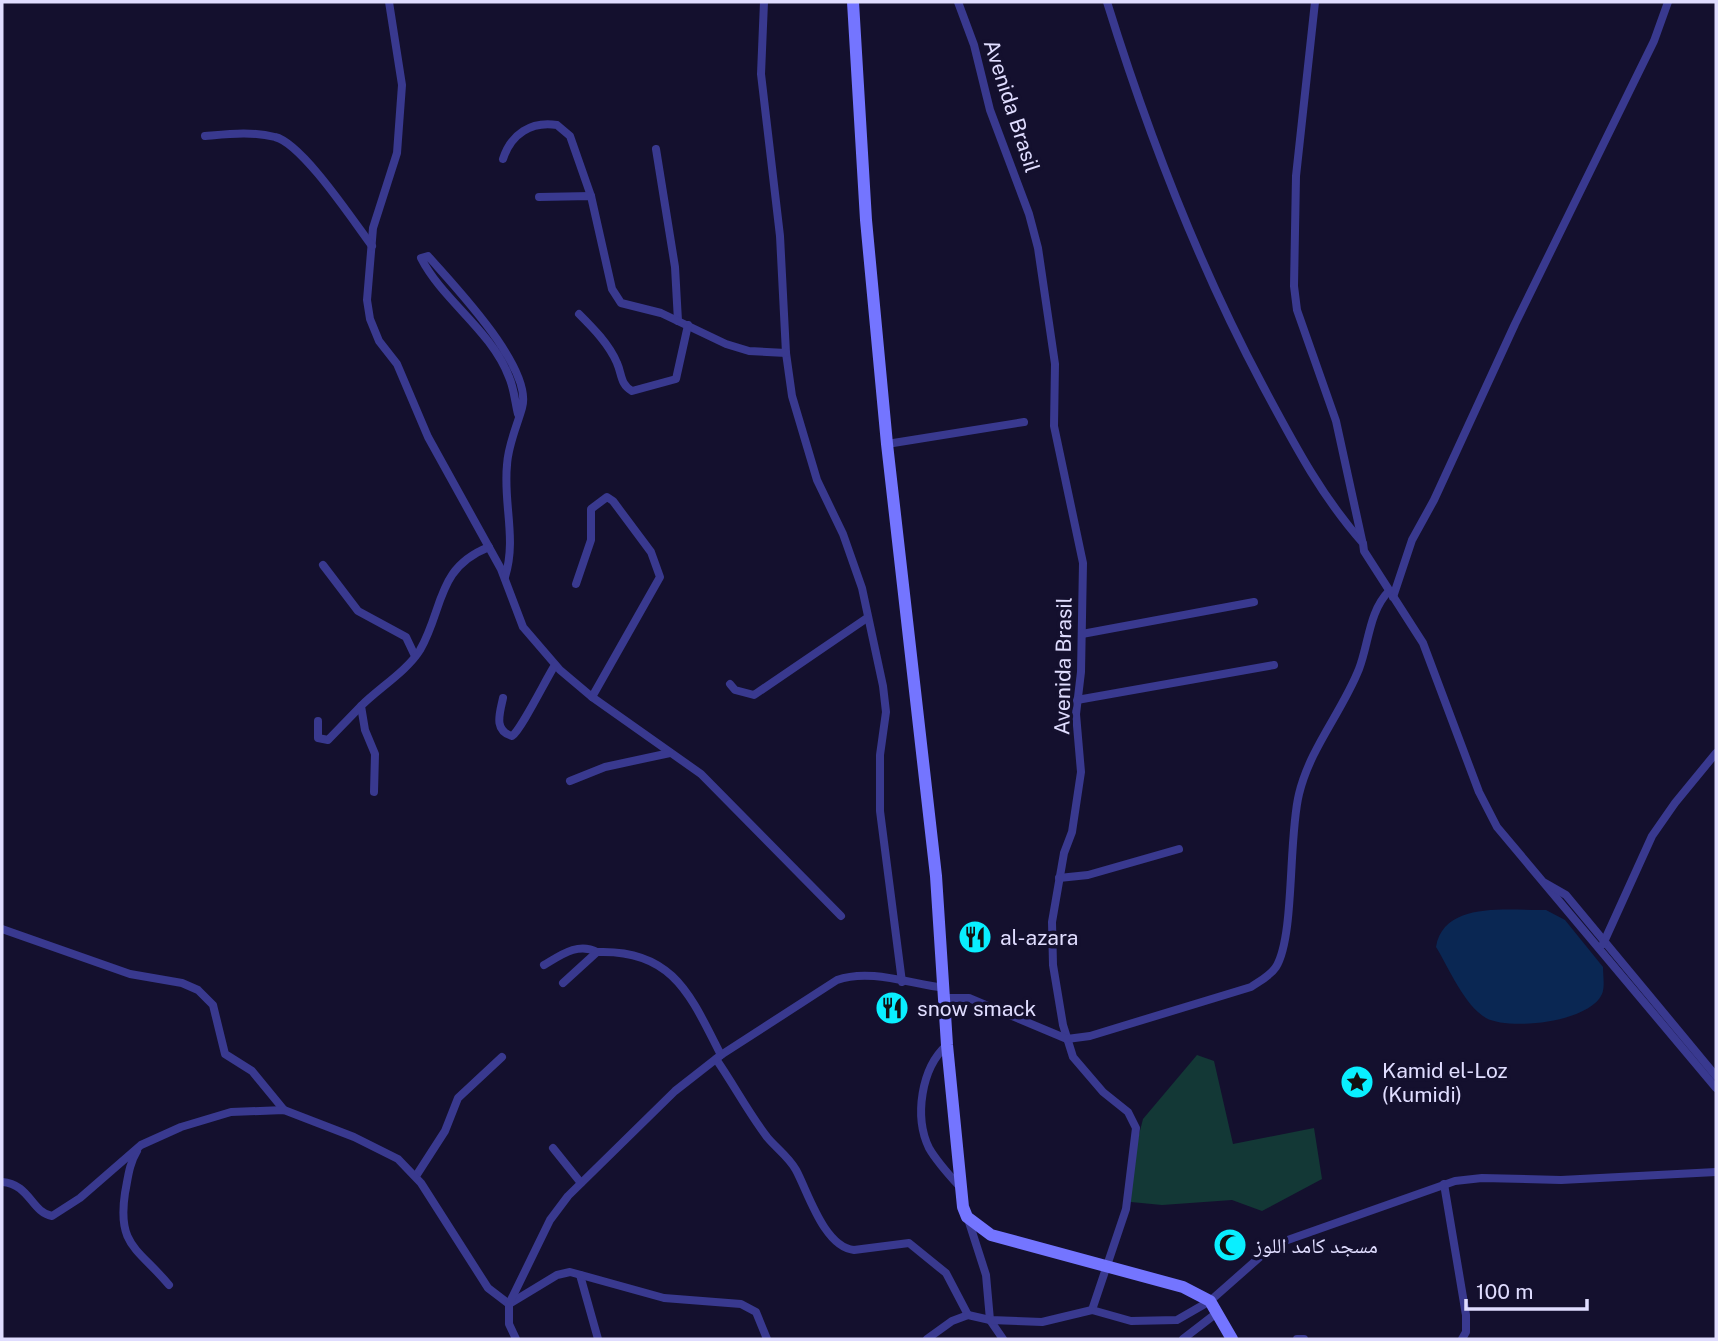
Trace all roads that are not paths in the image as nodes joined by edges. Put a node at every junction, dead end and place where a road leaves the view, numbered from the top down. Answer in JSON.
{"nodes":[{"id":1,"x":389,"y":2,"type":"edge"},
{"id":2,"x":764,"y":2,"type":"edge"},
{"id":3,"x":853,"y":2,"type":"edge"},
{"id":4,"x":958,"y":2,"type":"edge"},
{"id":5,"x":1107,"y":2,"type":"edge"},
{"id":6,"x":1315,"y":2,"type":"edge"},
{"id":7,"x":1668,"y":2,"type":"edge"},
{"id":8,"x":205,"y":136,"type":"dead end"},
{"id":9,"x":656,"y":149,"type":"dead end"},
{"id":10,"x":503,"y":159,"type":"dead end"},
{"id":11,"x":591,"y":196,"type":"junction"},
{"id":12,"x":539,"y":197,"type":"dead end"},
{"id":13,"x":372,"y":246,"type":"junction"},
{"id":14,"x":579,"y":314,"type":"dead end"},
{"id":15,"x":678,"y":321,"type":"junction"},
{"id":16,"x":688,"y":326,"type":"junction"},
{"id":17,"x":786,"y":353,"type":"junction"},
{"id":18,"x":518,"y":414,"type":"junction"},
{"id":19,"x":1024,"y":422,"type":"dead end"},
{"id":20,"x":887,"y":444,"type":"junction"},
{"id":21,"x":1363,"y":543,"type":"junction"},
{"id":22,"x":489,"y":547,"type":"junction"},
{"id":23,"x":323,"y":565,"type":"dead end"},
{"id":24,"x":505,"y":577,"type":"junction"},
{"id":25,"x":576,"y":584,"type":"dead end"},
{"id":26,"x":1391,"y":594,"type":"junction"},
{"id":27,"x":1254,"y":603,"type":"dead end"},
{"id":28,"x":867,"y":618,"type":"junction"},
{"id":29,"x":1082,"y":634,"type":"junction"},
{"id":30,"x":415,"y":656,"type":"junction"},
{"id":31,"x":555,"y":665,"type":"junction"},
{"id":32,"x":1274,"y":665,"type":"dead end"},
{"id":33,"x":730,"y":684,"type":"dead end"},
{"id":34,"x":592,"y":697,"type":"junction"},
{"id":35,"x":503,"y":698,"type":"dead end"},
{"id":36,"x":1077,"y":700,"type":"junction"},
{"id":37,"x":362,"y":706,"type":"junction"},
{"id":38,"x":318,"y":721,"type":"dead end"},
{"id":39,"x":670,"y":753,"type":"junction"},
{"id":40,"x":1716,"y":753,"type":"edge"},
{"id":41,"x":570,"y":781,"type":"dead end"},
{"id":42,"x":374,"y":792,"type":"dead end"},
{"id":43,"x":1179,"y":849,"type":"dead end"},
{"id":44,"x":1059,"y":878,"type":"junction"},
{"id":45,"x":841,"y":916,"type":"dead end"},
{"id":46,"x":2,"y":929,"type":"edge"},
{"id":47,"x":1602,"y":944,"type":"junction"},
{"id":48,"x":597,"y":952,"type":"junction"},
{"id":49,"x":544,"y":965,"type":"dead end"},
{"id":50,"x":902,"y":982,"type":"junction"},
{"id":51,"x":563,"y":983,"type":"dead end"},
{"id":52,"x":945,"y":993,"type":"junction"},
{"id":53,"x":1651,"y":1006,"type":"junction"},
{"id":54,"x":1067,"y":1038,"type":"junction"},
{"id":55,"x":947,"y":1045,"type":"junction"},
{"id":56,"x":502,"y":1057,"type":"dead end"},
{"id":57,"x":718,"y":1057,"type":"junction"},
{"id":58,"x":1703,"y":1060,"type":"junction"},
{"id":59,"x":1716,"y":1064,"type":"edge"},
{"id":60,"x":1716,"y":1076,"type":"edge"},
{"id":61,"x":1716,"y":1088,"type":"edge"},
{"id":62,"x":284,"y":1110,"type":"junction"},
{"id":63,"x":141,"y":1145,"type":"junction"},
{"id":64,"x":553,"y":1148,"type":"dead end"},
{"id":65,"x":1716,"y":1172,"type":"edge"},
{"id":66,"x":416,"y":1176,"type":"junction"},
{"id":67,"x":2,"y":1182,"type":"edge"},
{"id":68,"x":581,"y":1183,"type":"junction"},
{"id":69,"x":1444,"y":1185,"type":"junction"},
{"id":70,"x":960,"y":1187,"type":"junction"},
{"id":71,"x":967,"y":1217,"type":"junction"},
{"id":72,"x":1107,"y":1267,"type":"junction"},
{"id":73,"x":580,"y":1275,"type":"junction"},
{"id":74,"x":169,"y":1285,"type":"dead end"},
{"id":75,"x":509,"y":1304,"type":"junction"},
{"id":76,"x":1214,"y":1306,"type":"junction"},
{"id":77,"x":1092,"y":1310,"type":"junction"},
{"id":78,"x":968,"y":1315,"type":"junction"},
{"id":79,"x":990,"y":1320,"type":"junction"},
{"id":80,"x":511,"y":1331,"type":"junction"},
{"id":81,"x":1187,"y":1338,"type":"edge"},
{"id":82,"x":504,"y":1339,"type":"edge"},
{"id":83,"x":516,"y":1339,"type":"edge"},
{"id":84,"x":598,"y":1339,"type":"edge"},
{"id":85,"x":767,"y":1339,"type":"edge"},
{"id":86,"x":927,"y":1339,"type":"edge"},
{"id":87,"x":1003,"y":1339,"type":"edge"},
{"id":88,"x":1232,"y":1339,"type":"edge"},
{"id":89,"x":1297,"y":1339,"type":"edge"},
{"id":90,"x":1304,"y":1339,"type":"edge"},
{"id":91,"x":1462,"y":1339,"type":"edge"}],
"edges":[{"from":1,"to":13,"type":"street"},
{"from":2,"to":17,"type":"street"},
{"from":3,"to":20,"type":"main road"},
{"from":4,"to":29,"type":"street","name":"Avenida Brasil"},
{"from":5,"to":21,"type":"street"},
{"from":6,"to":21,"type":"street"},
{"from":7,"to":26,"type":"street"},
{"from":8,"to":13,"type":"street"},
{"from":9,"to":15,"type":"street"},
{"from":10,"to":11,"type":"street"},
{"from":11,"to":12,"type":"street"},
{"from":11,"to":15,"type":"street"},
{"from":13,"to":22,"type":"street"},
{"from":14,"to":16,"type":"street"},
{"from":15,"to":16,"type":"street"},
{"from":16,"to":17,"type":"street"},
{"from":17,"to":28,"type":"street"},
{"from":18,"to":18,"type":"street"},
{"from":18,"to":24,"type":"street"},
{"from":19,"to":20,"type":"street"},
{"from":20,"to":52,"type":"main road"},
{"from":21,"to":26,"type":"street"},
{"from":22,"to":24,"type":"street"},
{"from":22,"to":30,"type":"street"},
{"from":23,"to":30,"type":"street"},
{"from":24,"to":31,"type":"street"},
{"from":25,"to":34,"type":"street"},
{"from":26,"to":47,"type":"street"},
{"from":26,"to":54,"type":"street"},
{"from":27,"to":29,"type":"street"},
{"from":28,"to":33,"type":"street"},
{"from":28,"to":50,"type":"street"},
{"from":29,"to":36,"type":"street","name":"Avenida Brasil"},
{"from":30,"to":37,"type":"street"},
{"from":31,"to":34,"type":"street"},
{"from":31,"to":35,"type":"street"},
{"from":32,"to":36,"type":"street"},
{"from":34,"to":39,"type":"street"},
{"from":36,"to":44,"type":"street","name":"Avenida Brasil"},
{"from":37,"to":38,"type":"street"},
{"from":37,"to":42,"type":"street"},
{"from":39,"to":41,"type":"street"},
{"from":39,"to":45,"type":"street"},
{"from":40,"to":47,"type":"street"},
{"from":43,"to":44,"type":"street"},
{"from":44,"to":54,"type":"street","name":"Avenida Brasil"},
{"from":46,"to":62,"type":"street"},
{"from":47,"to":53,"type":"street"},
{"from":48,"to":49,"type":"street"},
{"from":48,"to":51,"type":"street"},
{"from":48,"to":57,"type":"street"},
{"from":50,"to":52,"type":"street"},
{"from":50,"to":57,"type":"street"},
{"from":52,"to":54,"type":"street"},
{"from":52,"to":55,"type":"main road"},
{"from":53,"to":58,"type":"street"},
{"from":53,"to":61,"type":"street"},
{"from":54,"to":72,"type":"street","name":"Avenida Brasil"},
{"from":55,"to":70,"type":"main road"},
{"from":55,"to":70,"type":"street"},
{"from":56,"to":66,"type":"street"},
{"from":57,"to":68,"type":"street"},
{"from":57,"to":78,"type":"street"},
{"from":58,"to":59,"type":"street"},
{"from":58,"to":60,"type":"street"},
{"from":62,"to":63,"type":"street"},
{"from":62,"to":66,"type":"street"},
{"from":63,"to":67,"type":"street"},
{"from":63,"to":74,"type":"street"},
{"from":64,"to":68,"type":"street"},
{"from":65,"to":69,"type":"street"},
{"from":66,"to":75,"type":"street"},
{"from":68,"to":75,"type":"street"},
{"from":69,"to":76,"type":"street"},
{"from":69,"to":91,"type":"street"},
{"from":70,"to":71,"type":"main road"},
{"from":71,"to":72,"type":"main road"},
{"from":71,"to":79,"type":"street"},
{"from":72,"to":76,"type":"main road"},
{"from":72,"to":77,"type":"street","name":"Avenida Brasil"},
{"from":73,"to":75,"type":"street"},
{"from":73,"to":84,"type":"street"},
{"from":73,"to":85,"type":"street"},
{"from":75,"to":80,"type":"street"},
{"from":76,"to":77,"type":"street"},
{"from":76,"to":81,"type":"street"},
{"from":76,"to":88,"type":"main road"},
{"from":77,"to":79,"type":"street"},
{"from":78,"to":79,"type":"street"},
{"from":78,"to":86,"type":"street"},
{"from":79,"to":87,"type":"street"},
{"from":80,"to":82,"type":"street"},
{"from":80,"to":83,"type":"street"},
{"from":89,"to":90,"type":"street"}]}
